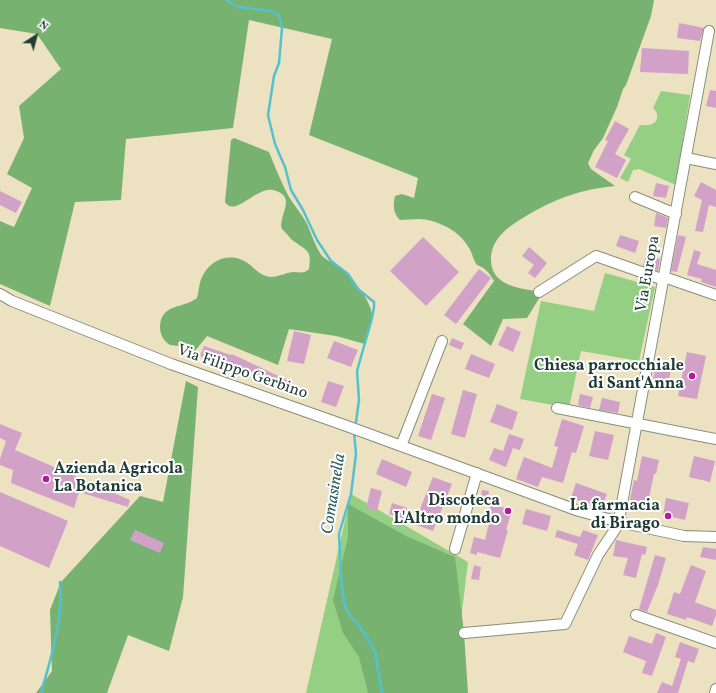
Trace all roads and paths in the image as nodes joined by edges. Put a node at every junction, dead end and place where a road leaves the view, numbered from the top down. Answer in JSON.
{"nodes":[{"id":1,"x":709,"y":31,"type":"dead end"},
{"id":2,"x":686,"y":158,"type":"junction"},
{"id":3,"x":716,"y":164,"type":"edge"},
{"id":4,"x":635,"y":197,"type":"dead end"},
{"id":5,"x":676,"y":214,"type":"junction"},
{"id":6,"x":664,"y":278,"type":"junction"},
{"id":7,"x":539,"y":292,"type":"dead end"},
{"id":8,"x":0,"y":294,"type":"edge"},
{"id":9,"x":716,"y":295,"type":"edge"},
{"id":10,"x":442,"y":341,"type":"dead end"},
{"id":11,"x":556,"y":408,"type":"dead end"},
{"id":12,"x":637,"y":422,"type":"junction"},
{"id":13,"x":716,"y":438,"type":"edge"},
{"id":14,"x":401,"y":446,"type":"junction"},
{"id":15,"x":477,"y":473,"type":"junction"},
{"id":16,"x":619,"y":522,"type":"junction"},
{"id":17,"x":716,"y":537,"type":"edge"},
{"id":18,"x":455,"y":550,"type":"dead end"},
{"id":19,"x":636,"y":615,"type":"dead end"},
{"id":20,"x":464,"y":633,"type":"dead end"},
{"id":21,"x":716,"y":643,"type":"edge"},
{"id":22,"x":716,"y":689,"type":"edge"},
{"id":23,"x":715,"y":693,"type":"edge"}],
"edges":[{"from":1,"to":2,"type":"street","name":"Via Europa"},
{"from":2,"to":3,"type":"street"},
{"from":2,"to":5,"type":"street","name":"Via Europa"},
{"from":4,"to":5,"type":"street"},
{"from":5,"to":6,"type":"street","name":"Via Europa"},
{"from":6,"to":7,"type":"street"},
{"from":6,"to":9,"type":"street"},
{"from":6,"to":12,"type":"street","name":"Via Europa"},
{"from":8,"to":14,"type":"street","name":"Via Filippo Gerbino"},
{"from":10,"to":14,"type":"street"},
{"from":11,"to":12,"type":"street"},
{"from":12,"to":13,"type":"street"},
{"from":12,"to":16,"type":"street","name":"Via Europa"},
{"from":14,"to":15,"type":"street","name":"Via Filippo Gerbino"},
{"from":15,"to":16,"type":"street","name":"Via Filippo Gerbino"},
{"from":15,"to":18,"type":"street"},
{"from":16,"to":17,"type":"street","name":"Via Filippo Gerbino"},
{"from":16,"to":20,"type":"street"},
{"from":19,"to":21,"type":"street"},
{"from":22,"to":23,"type":"street"}]}
